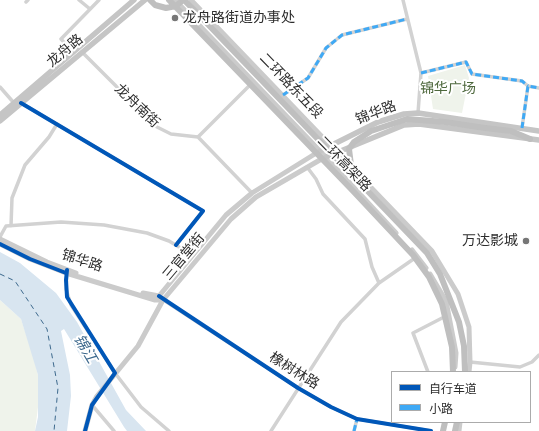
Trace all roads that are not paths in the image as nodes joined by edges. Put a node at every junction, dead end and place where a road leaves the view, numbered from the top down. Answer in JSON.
{"nodes":[{"id":1,"x":79,"y":0,"type":"edge"},
{"id":2,"x":99,"y":0,"type":"edge"},
{"id":3,"x":134,"y":0,"type":"edge"},
{"id":4,"x":145,"y":0,"type":"edge"},
{"id":5,"x":150,"y":0,"type":"edge"},
{"id":6,"x":169,"y":0,"type":"edge"},
{"id":7,"x":175,"y":0,"type":"edge"},
{"id":8,"x":183,"y":0,"type":"edge"},
{"id":9,"x":191,"y":0,"type":"edge"},
{"id":10,"x":403,"y":0,"type":"edge"},
{"id":11,"x":90,"y":9,"type":"junction"},
{"id":12,"x":408,"y":19,"type":"junction"},
{"id":13,"x":72,"y":51,"type":"junction"},
{"id":14,"x":82,"y":52,"type":"junction"},
{"id":15,"x":421,"y":73,"type":"junction"},
{"id":16,"x":253,"y":82,"type":"junction"},
{"id":17,"x":528,"y":86,"type":"junction"},
{"id":18,"x":0,"y":87,"type":"edge"},
{"id":19,"x":539,"y":88,"type":"edge"},
{"id":20,"x":283,"y":95,"type":"junction"},
{"id":21,"x":14,"y":103,"type":"junction"},
{"id":22,"x":21,"y":103,"type":"junction"},
{"id":23,"x":418,"y":113,"type":"junction"},
{"id":24,"x":0,"y":114,"type":"edge"},
{"id":25,"x":0,"y":121,"type":"edge"},
{"id":26,"x":57,"y":124,"type":"junction"},
{"id":27,"x":522,"y":128,"type":"junction"},
{"id":28,"x":539,"y":131,"type":"edge"},
{"id":29,"x":198,"y":137,"type":"junction"},
{"id":30,"x":530,"y":139,"type":"junction"},
{"id":31,"x":539,"y":140,"type":"edge"},
{"id":32,"x":331,"y":146,"type":"junction"},
{"id":33,"x":320,"y":151,"type":"junction"},
{"id":34,"x":337,"y":152,"type":"junction"},
{"id":35,"x":326,"y":157,"type":"junction"},
{"id":36,"x":307,"y":168,"type":"junction"},
{"id":37,"x":252,"y":193,"type":"junction"},
{"id":38,"x":11,"y":226,"type":"junction"},
{"id":39,"x":403,"y":227,"type":"junction"},
{"id":40,"x":0,"y":238,"type":"edge"},
{"id":41,"x":0,"y":244,"type":"edge"},
{"id":42,"x":176,"y":245,"type":"junction"},
{"id":43,"x":192,"y":255,"type":"junction"},
{"id":44,"x":418,"y":256,"type":"junction"},
{"id":45,"x":67,"y":272,"type":"junction"},
{"id":46,"x":379,"y":283,"type":"junction"},
{"id":47,"x":161,"y":298,"type":"junction"},
{"id":48,"x":449,"y":315,"type":"junction"},
{"id":49,"x":539,"y":355,"type":"edge"},
{"id":50,"x":470,"y":362,"type":"junction"},
{"id":51,"x":428,"y":371,"type":"edge"},
{"id":52,"x":454,"y":371,"type":"edge"},
{"id":53,"x":454,"y":371,"type":"edge"},
{"id":54,"x":465,"y":371,"type":"edge"},
{"id":55,"x":468,"y":371,"type":"edge"},
{"id":56,"x":115,"y":373,"type":"junction"},
{"id":57,"x":298,"y":388,"type":"junction"},
{"id":58,"x":92,"y":405,"type":"junction"},
{"id":59,"x":357,"y":419,"type":"junction"},
{"id":60,"x":405,"y":426,"type":"junction"},
{"id":61,"x":85,"y":431,"type":"edge"},
{"id":62,"x":114,"y":431,"type":"edge"},
{"id":63,"x":169,"y":431,"type":"edge"},
{"id":64,"x":271,"y":431,"type":"edge"},
{"id":65,"x":354,"y":431,"type":"edge"},
{"id":66,"x":403,"y":431,"type":"edge"},
{"id":67,"x":431,"y":431,"type":"edge"}],
"edges":[{"from":1,"to":11,"type":"street"},
{"from":2,"to":11,"type":"street"},
{"from":3,"to":13,"type":"main road"},
{"from":4,"to":14,"type":"main road","name":"龙舟路"},
{"from":5,"to":8,"type":"highway","bridge":true},
{"from":6,"to":52,"type":"highway","name":"二环高架路","bridge":true},
{"from":7,"to":16,"type":"main road","name":"二环路东五段"},
{"from":8,"to":39,"type":"highway","name":"二环高架路","bridge":true},
{"from":9,"to":20,"type":"main road","name":"二环路东五段"},
{"from":10,"to":12,"type":"street"},
{"from":11,"to":13,"type":"street"},
{"from":12,"to":15,"type":"street"},
{"from":12,"to":20,"type":"street"},
{"from":13,"to":21,"type":"main road"},
{"from":14,"to":22,"type":"main road","name":"龙舟路"},
{"from":14,"to":29,"type":"street","name":"龙舟南街"},
{"from":15,"to":17,"type":"street"},
{"from":15,"to":23,"type":"street"},
{"from":16,"to":29,"type":"street"},
{"from":16,"to":33,"type":"main road","name":"二环路东五段"},
{"from":17,"to":19,"type":"street"},
{"from":17,"to":27,"type":"street"},
{"from":18,"to":21,"type":"street"},
{"from":20,"to":32,"type":"main road","name":"二环路东五段"},
{"from":21,"to":24,"type":"main road"},
{"from":22,"to":25,"type":"main road","name":"龙舟路"},
{"from":22,"to":26,"type":"street"},
{"from":23,"to":27,"type":"main road","name":"锦华路"},
{"from":23,"to":32,"type":"main road","name":"锦华路"},
{"from":26,"to":38,"type":"street"},
{"from":26,"to":42,"type":"street"},
{"from":27,"to":28,"type":"main road","name":"锦华路"},
{"from":29,"to":37,"type":"street"},
{"from":30,"to":31,"type":"main road","name":"锦华路"},
{"from":30,"to":34,"type":"main road","name":"锦华路"},
{"from":30,"to":39,"type":"highway","bridge":true},
{"from":32,"to":33,"type":"main road","name":"锦华路"},
{"from":32,"to":34,"type":"main road","name":"二环路东五段"},
{"from":33,"to":35,"type":"main road","name":"二环路东五段"},
{"from":33,"to":37,"type":"main road","name":"三官堂街"},
{"from":34,"to":35,"type":"main road","name":"锦华路"},
{"from":34,"to":50,"type":"main road","name":"二环路东五段"},
{"from":35,"to":36,"type":"main road","name":"三官堂街"},
{"from":35,"to":44,"type":"main road","name":"二环路东五段"},
{"from":36,"to":46,"type":"street"},
{"from":36,"to":47,"type":"main road","name":"三官堂街"},
{"from":37,"to":43,"type":"main road","name":"三官堂街"},
{"from":38,"to":40,"type":"street"},
{"from":38,"to":42,"type":"street"},
{"from":39,"to":54,"type":"highway","name":"二环高架路","bridge":true},
{"from":40,"to":45,"type":"main road","name":"锦华路"},
{"from":41,"to":45,"type":"main road"},
{"from":42,"to":43,"type":"street"},
{"from":43,"to":47,"type":"main road","name":"三官堂街"},
{"from":44,"to":46,"type":"street"},
{"from":44,"to":48,"type":"main road","name":"二环路东五段"},
{"from":45,"to":47,"type":"main road","name":"锦华路"},
{"from":45,"to":56,"type":"street"},
{"from":46,"to":57,"type":"street"},
{"from":47,"to":56,"type":"main road"},
{"from":47,"to":57,"type":"street","name":"橡树林路"},
{"from":48,"to":51,"type":"street"},
{"from":48,"to":53,"type":"main road","name":"二环路东五段"},
{"from":49,"to":50,"type":"street"},
{"from":50,"to":55,"type":"main road","name":"二环路东五段"},
{"from":56,"to":58,"type":"main road"},
{"from":56,"to":63,"type":"street"},
{"from":57,"to":59,"type":"street","name":"橡树林路"},
{"from":57,"to":64,"type":"street"},
{"from":58,"to":61,"type":"main road"},
{"from":58,"to":62,"type":"street"},
{"from":59,"to":60,"type":"street","name":"橡树林路"},
{"from":59,"to":65,"type":"street"},
{"from":60,"to":66,"type":"street"},
{"from":60,"to":67,"type":"street","name":"橡树林路"}]}
